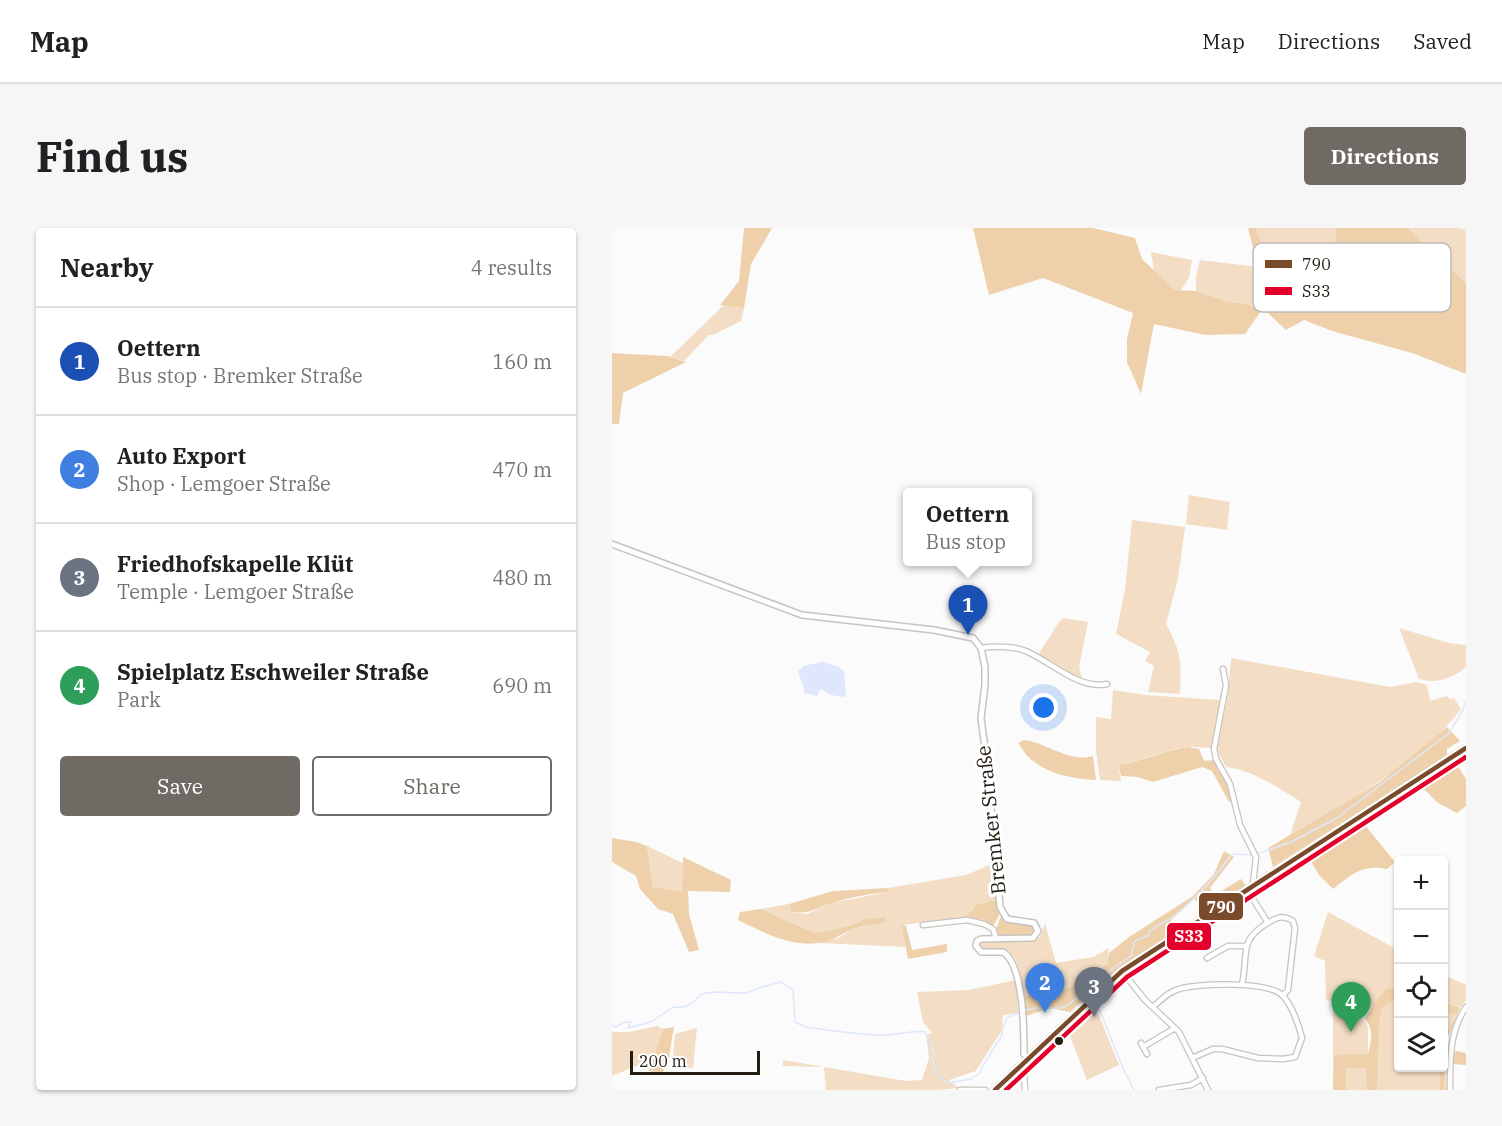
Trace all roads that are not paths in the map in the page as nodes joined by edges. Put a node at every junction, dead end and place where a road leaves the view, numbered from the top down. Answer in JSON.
{"nodes":[{"id":1,"x":612,"y":544,"type":"edge"},
{"id":2,"x":981,"y":648,"type":"junction"},
{"id":3,"x":1222,"y":669,"type":"dead end"},
{"id":4,"x":1107,"y":684,"type":"dead end"},
{"id":5,"x":1466,"y":748,"type":"edge"},
{"id":6,"x":1253,"y":885,"type":"junction"},
{"id":7,"x":1253,"y":899,"type":"dead end"},
{"id":8,"x":1268,"y":923,"type":"junction"},
{"id":9,"x":923,"y":925,"type":"dead end"},
{"id":10,"x":996,"y":938,"type":"junction"},
{"id":11,"x":1246,"y":946,"type":"junction"},
{"id":12,"x":1206,"y":948,"type":"dead end"},
{"id":13,"x":1122,"y":970,"type":"junction"},
{"id":14,"x":1242,"y":986,"type":"junction"},
{"id":15,"x":1282,"y":995,"type":"junction"},
{"id":16,"x":1153,"y":1007,"type":"junction"},
{"id":17,"x":1466,"y":1007,"type":"edge"},
{"id":18,"x":1175,"y":1028,"type":"junction"},
{"id":19,"x":1147,"y":1054,"type":"dead end"},
{"id":20,"x":1028,"y":1058,"type":"junction"},
{"id":21,"x":1192,"y":1058,"type":"junction"},
{"id":22,"x":1019,"y":1066,"type":"junction"},
{"id":23,"x":1203,"y":1078,"type":"junction"},
{"id":24,"x":960,"y":1090,"type":"edge"},
{"id":25,"x":985,"y":1090,"type":"edge"},
{"id":26,"x":995,"y":1090,"type":"edge"},
{"id":27,"x":1025,"y":1090,"type":"edge"},
{"id":28,"x":1159,"y":1090,"type":"edge"},
{"id":29,"x":1208,"y":1090,"type":"edge"},
{"id":30,"x":1450,"y":1090,"type":"edge"}],
"edges":[{"from":1,"to":2,"type":"street"},
{"from":2,"to":4,"type":"street"},
{"from":2,"to":10,"type":"street","name":"Bremker Straße"},
{"from":3,"to":6,"type":"street"},
{"from":5,"to":6,"type":"main road"},
{"from":6,"to":13,"type":"main road"},
{"from":7,"to":8,"type":"street"},
{"from":8,"to":11,"type":"street"},
{"from":8,"to":15,"type":"street"},
{"from":9,"to":10,"type":"street"},
{"from":10,"to":20,"type":"street"},
{"from":11,"to":12,"type":"street"},
{"from":11,"to":14,"type":"street"},
{"from":13,"to":16,"type":"street"},
{"from":13,"to":20,"type":"main road"},
{"from":14,"to":15,"type":"street"},
{"from":14,"to":16,"type":"street"},
{"from":15,"to":21,"type":"street"},
{"from":16,"to":18,"type":"street"},
{"from":17,"to":30,"type":"street"},
{"from":18,"to":19,"type":"street"},
{"from":18,"to":21,"type":"street"},
{"from":20,"to":22,"type":"main road"},
{"from":21,"to":23,"type":"street"},
{"from":22,"to":26,"type":"main road"},
{"from":22,"to":27,"type":"street"},
{"from":23,"to":28,"type":"street"},
{"from":23,"to":29,"type":"street"},
{"from":24,"to":25,"type":"street"}]}
